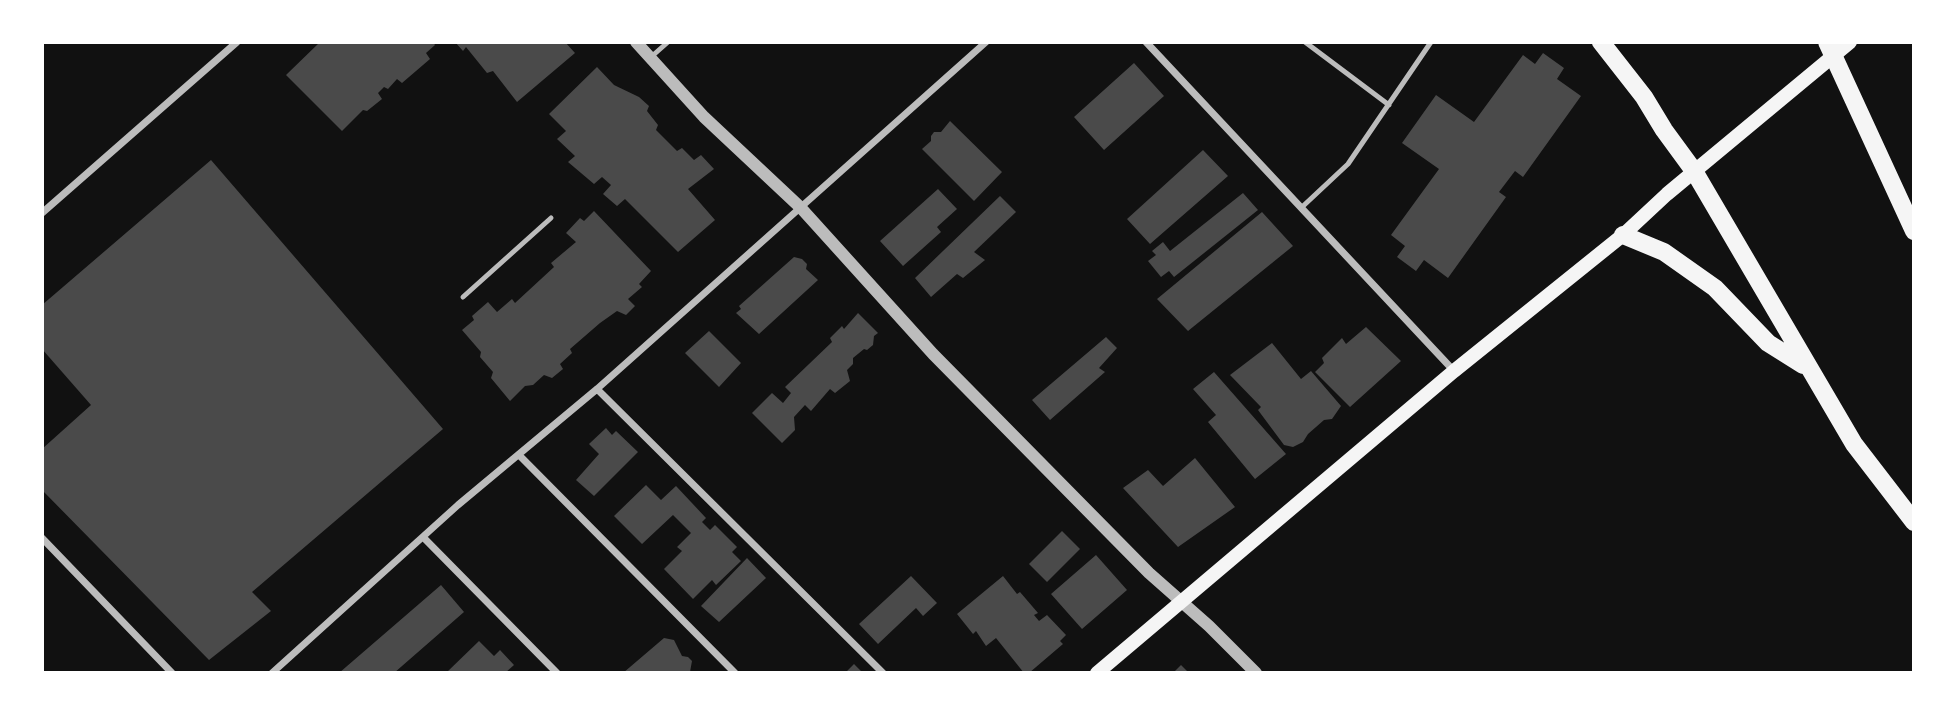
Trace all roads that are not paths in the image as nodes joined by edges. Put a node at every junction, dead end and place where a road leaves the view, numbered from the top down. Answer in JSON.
{"nodes":[{"id":1,"x":237,"y":42,"type":"edge"},
{"id":2,"x":636,"y":42,"type":"edge"},
{"id":3,"x":668,"y":42,"type":"edge"},
{"id":4,"x":986,"y":42,"type":"edge"},
{"id":5,"x":1146,"y":42,"type":"edge"},
{"id":6,"x":1305,"y":42,"type":"edge"},
{"id":7,"x":1431,"y":42,"type":"edge"},
{"id":8,"x":1601,"y":42,"type":"edge"},
{"id":9,"x":1850,"y":42,"type":"edge"},
{"id":10,"x":1830,"y":49,"type":"edge"},
{"id":11,"x":651,"y":57,"type":"junction"},
{"id":12,"x":1389,"y":105,"type":"junction"},
{"id":13,"x":1694,"y":171,"type":"junction"},
{"id":14,"x":801,"y":208,"type":"junction"},
{"id":15,"x":1301,"y":208,"type":"junction"},
{"id":16,"x":42,"y":213,"type":"edge"},
{"id":17,"x":551,"y":218,"type":"dead end"},
{"id":18,"x":1914,"y":231,"type":"edge"},
{"id":19,"x":1623,"y":235,"type":"junction"},
{"id":20,"x":463,"y":298,"type":"dead end"},
{"id":21,"x":1807,"y":367,"type":"junction"},
{"id":22,"x":1454,"y":371,"type":"junction"},
{"id":23,"x":597,"y":388,"type":"junction"},
{"id":24,"x":519,"y":455,"type":"junction"},
{"id":25,"x":1914,"y":522,"type":"edge"},
{"id":26,"x":424,"y":537,"type":"junction"},
{"id":27,"x":42,"y":538,"type":"edge"},
{"id":28,"x":1179,"y":602,"type":"junction"},
{"id":29,"x":172,"y":673,"type":"edge"},
{"id":30,"x":272,"y":673,"type":"edge"},
{"id":31,"x":557,"y":673,"type":"edge"},
{"id":32,"x":735,"y":673,"type":"edge"},
{"id":33,"x":883,"y":673,"type":"edge"},
{"id":34,"x":1097,"y":673,"type":"edge"},
{"id":35,"x":1256,"y":673,"type":"edge"}],
"edges":[{"from":1,"to":16,"type":"street"},
{"from":2,"to":11,"type":"street"},
{"from":3,"to":11,"type":"lane"},
{"from":4,"to":14,"type":"street"},
{"from":5,"to":15,"type":"street"},
{"from":6,"to":12,"type":"lane"},
{"from":7,"to":12,"type":"lane"},
{"from":8,"to":13,"type":"main road"},
{"from":9,"to":10,"type":"main road"},
{"from":10,"to":13,"type":"main road"},
{"from":10,"to":18,"type":"main road"},
{"from":11,"to":14,"type":"street"},
{"from":12,"to":15,"type":"lane"},
{"from":13,"to":19,"type":"main road"},
{"from":13,"to":21,"type":"main road"},
{"from":14,"to":23,"type":"street"},
{"from":14,"to":28,"type":"street"},
{"from":15,"to":22,"type":"street"},
{"from":17,"to":20,"type":"lane"},
{"from":19,"to":21,"type":"main road"},
{"from":19,"to":22,"type":"main road"},
{"from":21,"to":25,"type":"main road"},
{"from":22,"to":28,"type":"main road"},
{"from":23,"to":24,"type":"street"},
{"from":23,"to":33,"type":"street"},
{"from":24,"to":26,"type":"street"},
{"from":24,"to":32,"type":"street"},
{"from":26,"to":30,"type":"street"},
{"from":26,"to":31,"type":"street"},
{"from":27,"to":29,"type":"street"},
{"from":28,"to":34,"type":"main road"},
{"from":28,"to":35,"type":"street"}]}
